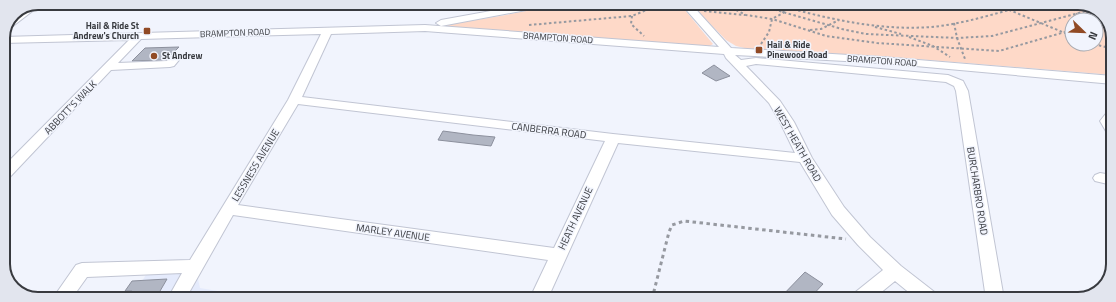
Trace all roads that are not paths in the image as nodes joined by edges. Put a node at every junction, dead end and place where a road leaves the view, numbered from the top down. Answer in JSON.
{"nodes":[{"id":1,"x":510,"y":10,"type":"edge"},
{"id":2,"x":692,"y":10,"type":"edge"},
{"id":3,"x":425,"y":28,"type":"junction"},
{"id":4,"x":328,"y":30,"type":"junction"},
{"id":5,"x":137,"y":37,"type":"junction"},
{"id":6,"x":10,"y":40,"type":"edge"},
{"id":7,"x":728,"y":51,"type":"junction"},
{"id":8,"x":122,"y":60,"type":"junction"},
{"id":9,"x":174,"y":60,"type":"dead end"},
{"id":10,"x":739,"y":64,"type":"junction"},
{"id":11,"x":1106,"y":79,"type":"edge"},
{"id":12,"x":294,"y":100,"type":"junction"},
{"id":13,"x":613,"y":138,"type":"junction"},
{"id":14,"x":804,"y":158,"type":"junction"},
{"id":15,"x":10,"y":169,"type":"edge"},
{"id":16,"x":228,"y":209,"type":"junction"},
{"id":17,"x":558,"y":254,"type":"junction"},
{"id":18,"x":195,"y":266,"type":"junction"},
{"id":19,"x":895,"y":271,"type":"junction"},
{"id":20,"x":66,"y":292,"type":"edge"},
{"id":21,"x":180,"y":292,"type":"edge"},
{"id":22,"x":542,"y":292,"type":"edge"},
{"id":23,"x":869,"y":292,"type":"edge"},
{"id":24,"x":921,"y":292,"type":"edge"},
{"id":25,"x":994,"y":292,"type":"edge"}],
"edges":[{"from":1,"to":3,"type":"street"},
{"from":2,"to":7,"type":"street","name":"WEST HEATH ROAD"},
{"from":3,"to":4,"type":"street","name":"BRAMPTON ROAD"},
{"from":3,"to":7,"type":"street","name":"BRAMPTON ROAD"},
{"from":4,"to":5,"type":"street","name":"BRAMPTON ROAD"},
{"from":4,"to":12,"type":"street","name":"LESSNESS AVENUE"},
{"from":5,"to":6,"type":"street","name":"BRAMPTON ROAD"},
{"from":5,"to":8,"type":"street","name":"ABBOTT'S WALK"},
{"from":7,"to":10,"type":"street","name":"WEST HEATH ROAD"},
{"from":7,"to":11,"type":"street","name":"BRAMPTON ROAD"},
{"from":8,"to":9,"type":"street"},
{"from":8,"to":15,"type":"street","name":"ABBOTT'S WALK"},
{"from":10,"to":14,"type":"street","name":"WEST HEATH ROAD"},
{"from":10,"to":25,"type":"street","name":"BURCHARBRO ROAD"},
{"from":12,"to":13,"type":"street","name":"CANBERRA ROAD"},
{"from":12,"to":16,"type":"street","name":"LESSNESS AVENUE"},
{"from":13,"to":14,"type":"street","name":"CANBERRA ROAD"},
{"from":13,"to":17,"type":"street","name":"HEATH AVENUE"},
{"from":14,"to":19,"type":"street","name":"WEST HEATH ROAD"},
{"from":16,"to":17,"type":"street","name":"MARLEY AVENUE"},
{"from":16,"to":18,"type":"street","name":"LESSNESS AVENUE"},
{"from":17,"to":22,"type":"street","name":"HEATH AVENUE"},
{"from":18,"to":20,"type":"street"},
{"from":18,"to":21,"type":"street","name":"LESSNESS AVENUE"},
{"from":19,"to":23,"type":"street"},
{"from":19,"to":24,"type":"street","name":"WEST HEATH ROAD"}]}
